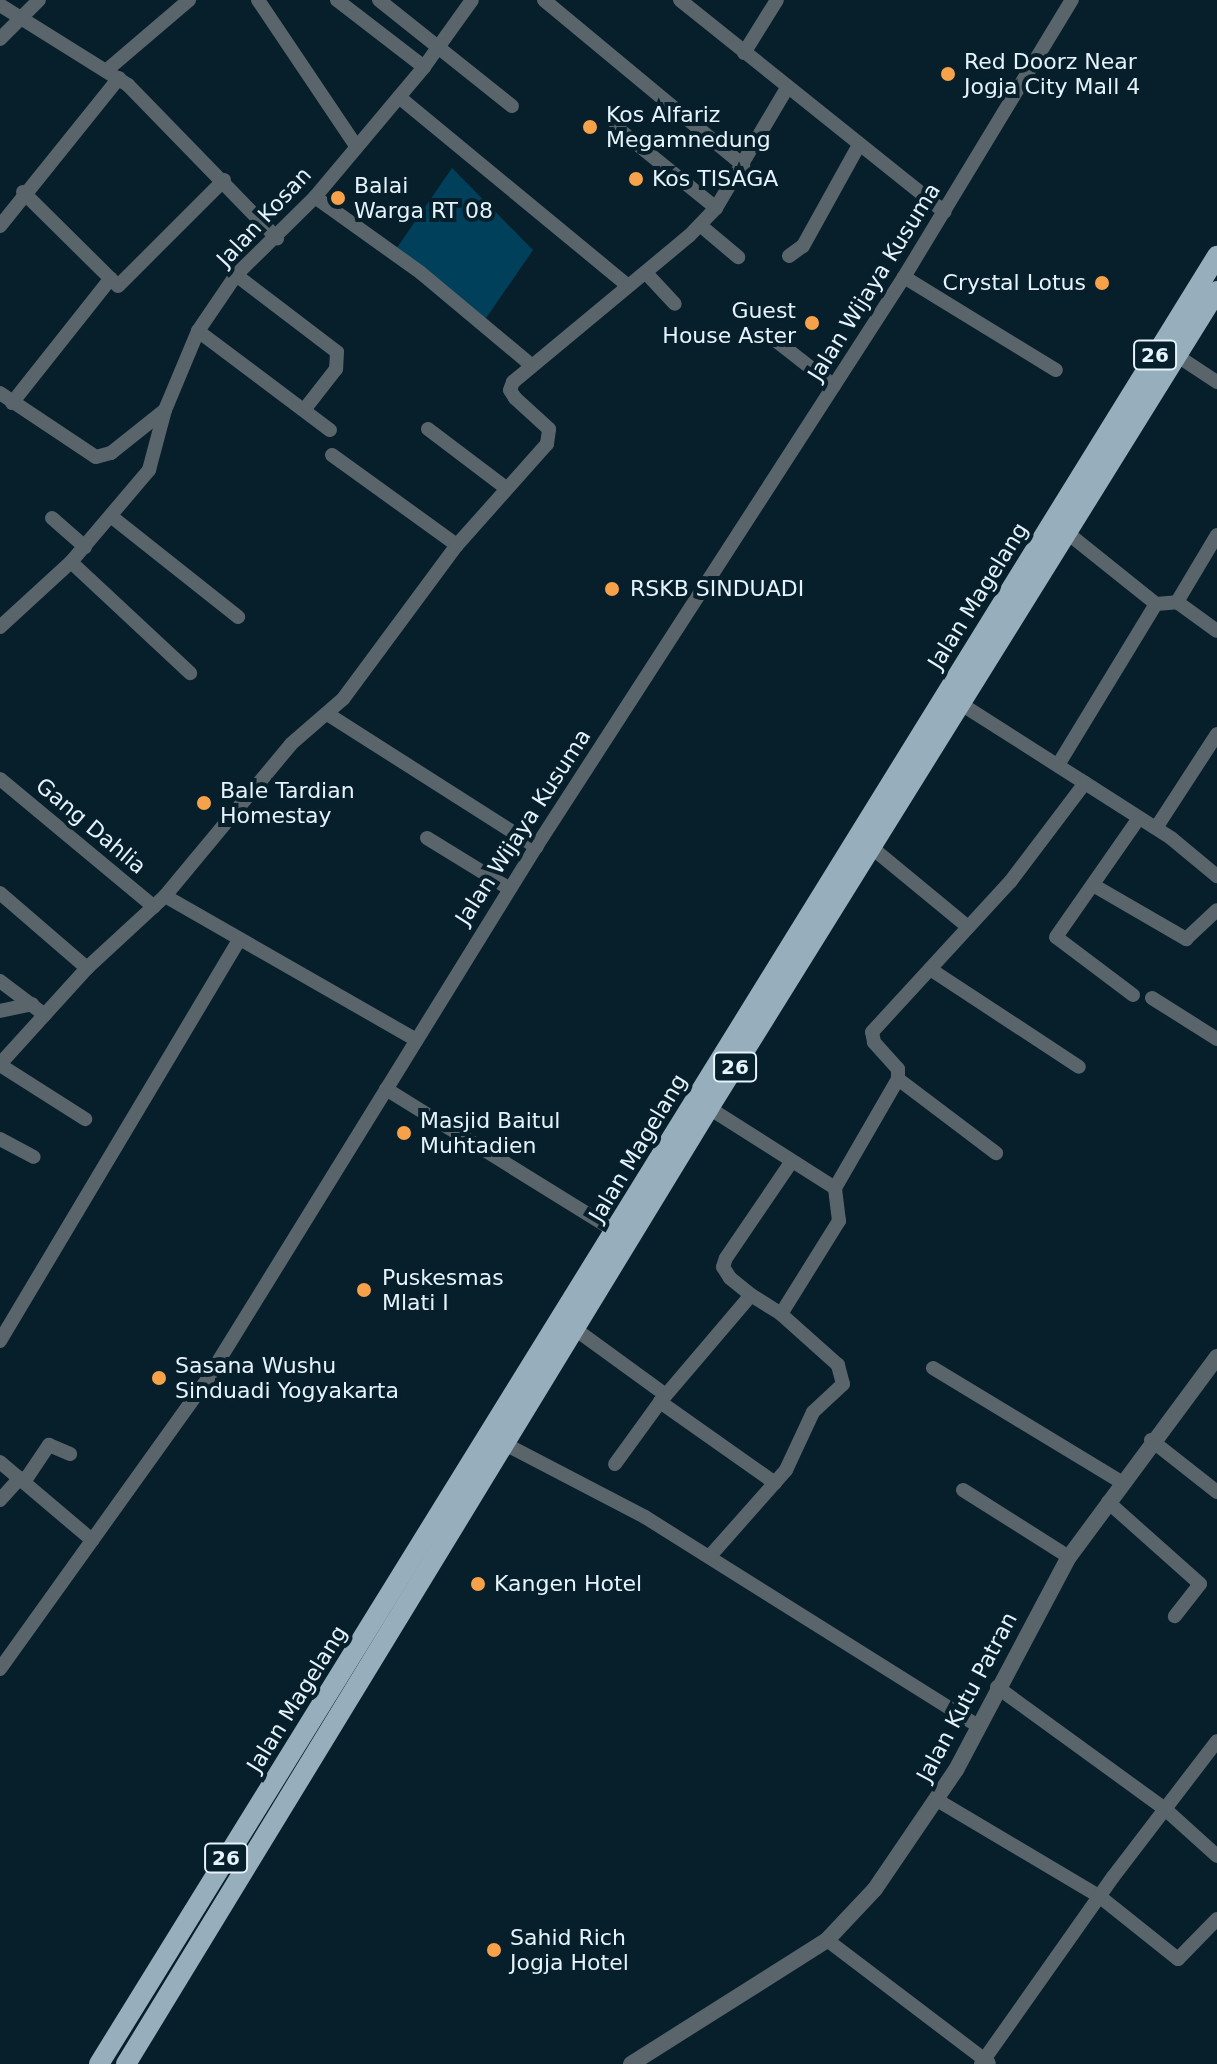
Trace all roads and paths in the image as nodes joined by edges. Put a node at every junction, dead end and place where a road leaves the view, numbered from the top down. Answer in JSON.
{"nodes":[{"id":1,"x":39,"y":0,"type":"edge"},
{"id":2,"x":189,"y":0,"type":"edge"},
{"id":3,"x":258,"y":0,"type":"edge"},
{"id":4,"x":337,"y":0,"type":"edge"},
{"id":5,"x":379,"y":0,"type":"edge"},
{"id":6,"x":544,"y":0,"type":"edge"},
{"id":7,"x":680,"y":0,"type":"edge"},
{"id":8,"x":777,"y":0,"type":"edge"},
{"id":9,"x":1072,"y":0,"type":"edge"},
{"id":10,"x":467,"y":2,"type":"edge"},
{"id":11,"x":0,"y":5,"type":"edge"},
{"id":12,"x":22,"y":15,"type":"junction"},
{"id":13,"x":0,"y":39,"type":"edge"},
{"id":14,"x":437,"y":48,"type":"junction"},
{"id":15,"x":744,"y":53,"type":"junction"},
{"id":16,"x":424,"y":67,"type":"junction"},
{"id":17,"x":113,"y":74,"type":"junction"},
{"id":18,"x":787,"y":88,"type":"junction"},
{"id":19,"x":399,"y":97,"type":"junction"},
{"id":20,"x":512,"y":106,"type":"dead end"},
{"id":21,"x":616,"y":127,"type":"dead end"},
{"id":22,"x":859,"y":145,"type":"junction"},
{"id":23,"x":356,"y":146,"type":"junction"},
{"id":24,"x":743,"y":165,"type":"junction"},
{"id":25,"x":224,"y":180,"type":"junction"},
{"id":26,"x":23,"y":192,"type":"junction"},
{"id":27,"x":315,"y":197,"type":"junction"},
{"id":28,"x":716,"y":208,"type":"junction"},
{"id":29,"x":945,"y":212,"type":"junction"},
{"id":30,"x":1,"y":223,"type":"edge"},
{"id":31,"x":700,"y":225,"type":"junction"},
{"id":32,"x":277,"y":238,"type":"junction"},
{"id":33,"x":789,"y":256,"type":"dead end"},
{"id":34,"x":1217,"y":256,"type":"edge"},
{"id":35,"x":738,"y":257,"type":"dead end"},
{"id":36,"x":646,"y":273,"type":"junction"},
{"id":37,"x":236,"y":275,"type":"junction"},
{"id":38,"x":904,"y":277,"type":"junction"},
{"id":39,"x":117,"y":285,"type":"junction"},
{"id":40,"x":627,"y":285,"type":"junction"},
{"id":41,"x":1217,"y":291,"type":"edge"},
{"id":42,"x":675,"y":304,"type":"dead end"},
{"id":43,"x":198,"y":331,"type":"junction"},
{"id":44,"x":770,"y":336,"type":"dead end"},
{"id":45,"x":1176,"y":355,"type":"junction"},
{"id":46,"x":531,"y":365,"type":"junction"},
{"id":47,"x":1056,"y":370,"type":"dead end"},
{"id":48,"x":1217,"y":382,"type":"edge"},
{"id":49,"x":834,"y":386,"type":"junction"},
{"id":50,"x":0,"y":393,"type":"edge"},
{"id":51,"x":12,"y":403,"type":"junction"},
{"id":52,"x":165,"y":410,"type":"junction"},
{"id":53,"x":304,"y":410,"type":"junction"},
{"id":54,"x":428,"y":429,"type":"dead end"},
{"id":55,"x":330,"y":430,"type":"dead end"},
{"id":56,"x":332,"y":455,"type":"dead end"},
{"id":57,"x":506,"y":488,"type":"junction"},
{"id":58,"x":112,"y":517,"type":"junction"},
{"id":59,"x":52,"y":518,"type":"dead end"},
{"id":60,"x":1059,"y":527,"type":"junction"},
{"id":61,"x":1217,"y":535,"type":"edge"},
{"id":62,"x":457,"y":545,"type":"junction"},
{"id":63,"x":85,"y":547,"type":"junction"},
{"id":64,"x":71,"y":562,"type":"junction"},
{"id":65,"x":1177,"y":602,"type":"junction"},
{"id":66,"x":1156,"y":604,"type":"junction"},
{"id":67,"x":238,"y":617,"type":"dead end"},
{"id":68,"x":0,"y":627,"type":"edge"},
{"id":69,"x":1217,"y":631,"type":"edge"},
{"id":70,"x":190,"y":673,"type":"dead end"},
{"id":71,"x":961,"y":704,"type":"junction"},
{"id":72,"x":329,"y":715,"type":"junction"},
{"id":73,"x":1217,"y":734,"type":"edge"},
{"id":74,"x":1058,"y":765,"type":"junction"},
{"id":75,"x":0,"y":779,"type":"edge"},
{"id":76,"x":1085,"y":783,"type":"junction"},
{"id":77,"x":1139,"y":818,"type":"junction"},
{"id":78,"x":1156,"y":828,"type":"junction"},
{"id":79,"x":427,"y":838,"type":"dead end"},
{"id":80,"x":536,"y":847,"type":"junction"},
{"id":81,"x":871,"y":847,"type":"junction"},
{"id":82,"x":1217,"y":876,"type":"edge"},
{"id":83,"x":1093,"y":885,"type":"junction"},
{"id":84,"x":510,"y":889,"type":"junction"},
{"id":85,"x":0,"y":893,"type":"edge"},
{"id":86,"x":165,"y":896,"type":"junction"},
{"id":87,"x":154,"y":907,"type":"junction"},
{"id":88,"x":1217,"y":910,"type":"edge"},
{"id":89,"x":968,"y":927,"type":"junction"},
{"id":90,"x":239,"y":940,"type":"junction"},
{"id":91,"x":87,"y":968,"type":"junction"},
{"id":92,"x":930,"y":969,"type":"junction"},
{"id":93,"x":0,"y":981,"type":"edge"},
{"id":94,"x":1133,"y":995,"type":"dead end"},
{"id":95,"x":1152,"y":998,"type":"dead end"},
{"id":96,"x":32,"y":1004,"type":"junction"},
{"id":97,"x":0,"y":1011,"type":"edge"},
{"id":98,"x":45,"y":1015,"type":"junction"},
{"id":99,"x":1217,"y":1039,"type":"edge"},
{"id":100,"x":416,"y":1040,"type":"junction"},
{"id":101,"x":0,"y":1064,"type":"edge"},
{"id":102,"x":1079,"y":1067,"type":"dead end"},
{"id":103,"x":898,"y":1079,"type":"junction"},
{"id":104,"x":386,"y":1089,"type":"junction"},
{"id":105,"x":709,"y":1108,"type":"junction"},
{"id":106,"x":85,"y":1119,"type":"dead end"},
{"id":107,"x":0,"y":1139,"type":"edge"},
{"id":108,"x":996,"y":1153,"type":"dead end"},
{"id":109,"x":34,"y":1157,"type":"dead end"},
{"id":110,"x":792,"y":1161,"type":"junction"},
{"id":111,"x":835,"y":1188,"type":"junction"},
{"id":112,"x":615,"y":1231,"type":"junction"},
{"id":113,"x":751,"y":1295,"type":"junction"},
{"id":114,"x":781,"y":1314,"type":"junction"},
{"id":115,"x":575,"y":1329,"type":"junction"},
{"id":116,"x":0,"y":1341,"type":"edge"},
{"id":117,"x":1217,"y":1357,"type":"edge"},
{"id":118,"x":933,"y":1368,"type":"dead end"},
{"id":119,"x":663,"y":1399,"type":"junction"},
{"id":120,"x":1151,"y":1440,"type":"junction"},
{"id":121,"x":505,"y":1444,"type":"junction"},
{"id":122,"x":70,"y":1454,"type":"dead end"},
{"id":123,"x":0,"y":1462,"type":"edge"},
{"id":124,"x":615,"y":1464,"type":"dead end"},
{"id":125,"x":22,"y":1480,"type":"junction"},
{"id":126,"x":1121,"y":1482,"type":"junction"},
{"id":127,"x":775,"y":1483,"type":"junction"},
{"id":128,"x":963,"y":1490,"type":"dead end"},
{"id":129,"x":1217,"y":1492,"type":"edge"},
{"id":130,"x":0,"y":1500,"type":"edge"},
{"id":131,"x":1108,"y":1502,"type":"junction"},
{"id":132,"x":92,"y":1540,"type":"junction"},
{"id":133,"x":710,"y":1556,"type":"junction"},
{"id":134,"x":1069,"y":1557,"type":"junction"},
{"id":135,"x":1175,"y":1616,"type":"dead end"},
{"id":136,"x":0,"y":1669,"type":"edge"},
{"id":137,"x":997,"y":1687,"type":"junction"},
{"id":138,"x":977,"y":1725,"type":"junction"},
{"id":139,"x":1217,"y":1741,"type":"edge"},
{"id":140,"x":937,"y":1800,"type":"junction"},
{"id":141,"x":1165,"y":1809,"type":"junction"},
{"id":142,"x":1217,"y":1856,"type":"edge"},
{"id":143,"x":1099,"y":1896,"type":"junction"},
{"id":144,"x":1217,"y":1919,"type":"edge"},
{"id":145,"x":827,"y":1940,"type":"junction"},
{"id":146,"x":985,"y":2062,"type":"edge"},
{"id":147,"x":99,"y":2064,"type":"edge"},
{"id":148,"x":126,"y":2064,"type":"edge"},
{"id":149,"x":631,"y":2064,"type":"edge"}],
"edges":[{"from":1,"to":12,"type":"street"},
{"from":2,"to":17,"type":"street"},
{"from":3,"to":23,"type":"street"},
{"from":4,"to":16,"type":"street"},
{"from":5,"to":14,"type":"street"},
{"from":6,"to":24,"type":"street"},
{"from":7,"to":15,"type":"street"},
{"from":8,"to":15,"type":"street"},
{"from":9,"to":29,"type":"street","name":"Jalan Wijaya Kusuma"},
{"from":10,"to":14,"type":"street","name":"Jalan Kosan"},
{"from":11,"to":12,"type":"street"},
{"from":12,"to":13,"type":"street"},
{"from":12,"to":17,"type":"street"},
{"from":14,"to":16,"type":"street","name":"Jalan Kosan"},
{"from":14,"to":20,"type":"street"},
{"from":15,"to":18,"type":"street"},
{"from":16,"to":19,"type":"street","name":"Jalan Kosan"},
{"from":17,"to":25,"type":"street"},
{"from":17,"to":26,"type":"street"},
{"from":18,"to":22,"type":"street"},
{"from":18,"to":24,"type":"street"},
{"from":19,"to":23,"type":"street","name":"Jalan Kosan"},
{"from":19,"to":40,"type":"street"},
{"from":21,"to":28,"type":"street"},
{"from":22,"to":29,"type":"street"},
{"from":22,"to":33,"type":"street"},
{"from":23,"to":27,"type":"street","name":"Jalan Kosan"},
{"from":24,"to":28,"type":"street"},
{"from":25,"to":32,"type":"street"},
{"from":25,"to":39,"type":"street"},
{"from":26,"to":30,"type":"street"},
{"from":26,"to":39,"type":"street"},
{"from":27,"to":32,"type":"street","name":"Jalan Kosan"},
{"from":27,"to":46,"type":"street"},
{"from":28,"to":31,"type":"street"},
{"from":29,"to":38,"type":"street","name":"Jalan Wijaya Kusuma"},
{"from":31,"to":35,"type":"street"},
{"from":31,"to":36,"type":"street"},
{"from":32,"to":37,"type":"street","name":"Jalan Kosan"},
{"from":34,"to":60,"type":"main road","name":"Jalan Magelang","number":"26"},
{"from":36,"to":40,"type":"street"},
{"from":36,"to":42,"type":"street"},
{"from":37,"to":43,"type":"street","name":"Jalan Kosan"},
{"from":37,"to":53,"type":"street"},
{"from":38,"to":47,"type":"street"},
{"from":38,"to":49,"type":"street","name":"Jalan Wijaya Kusuma"},
{"from":39,"to":51,"type":"street"},
{"from":40,"to":46,"type":"street"},
{"from":41,"to":45,"type":"main road","name":"Jalan Magelang","number":"26"},
{"from":43,"to":52,"type":"street","name":"Jalan Kosan"},
{"from":43,"to":53,"type":"street"},
{"from":44,"to":49,"type":"street"},
{"from":45,"to":48,"type":"street"},
{"from":45,"to":60,"type":"main road","name":"Jalan Magelang","number":"26"},
{"from":46,"to":57,"type":"street"},
{"from":49,"to":80,"type":"street","name":"Jalan Wijaya Kusuma"},
{"from":50,"to":51,"type":"street"},
{"from":51,"to":52,"type":"street"},
{"from":52,"to":58,"type":"street","name":"Jalan Kosan"},
{"from":53,"to":55,"type":"street"},
{"from":54,"to":57,"type":"street"},
{"from":56,"to":62,"type":"street"},
{"from":57,"to":62,"type":"street"},
{"from":58,"to":63,"type":"street","name":"Jalan Kosan"},
{"from":58,"to":67,"type":"street"},
{"from":59,"to":63,"type":"street"},
{"from":60,"to":66,"type":"street"},
{"from":60,"to":71,"type":"main road","name":"Jalan Magelang","number":"26"},
{"from":60,"to":112,"type":"main road","name":"Jalan Magelang","number":"26"},
{"from":61,"to":65,"type":"street"},
{"from":62,"to":72,"type":"street"},
{"from":63,"to":64,"type":"street","name":"Jalan Kosan"},
{"from":64,"to":68,"type":"street","name":"Jalan Kosan"},
{"from":64,"to":70,"type":"street"},
{"from":65,"to":66,"type":"street"},
{"from":65,"to":69,"type":"street"},
{"from":66,"to":74,"type":"street"},
{"from":71,"to":74,"type":"street"},
{"from":71,"to":81,"type":"main road","name":"Jalan Magelang","number":"26"},
{"from":72,"to":80,"type":"street"},
{"from":72,"to":86,"type":"street"},
{"from":73,"to":78,"type":"street"},
{"from":74,"to":76,"type":"street"},
{"from":75,"to":87,"type":"street","name":"Gang Dahlia"},
{"from":76,"to":77,"type":"street"},
{"from":76,"to":89,"type":"street"},
{"from":77,"to":78,"type":"street"},
{"from":77,"to":83,"type":"street"},
{"from":78,"to":82,"type":"street"},
{"from":79,"to":84,"type":"street"},
{"from":80,"to":84,"type":"street","name":"Jalan Wijaya Kusuma"},
{"from":81,"to":89,"type":"street"},
{"from":81,"to":105,"type":"main road","name":"Jalan Magelang","number":"26"},
{"from":83,"to":88,"type":"street"},
{"from":83,"to":94,"type":"street"},
{"from":84,"to":100,"type":"street","name":"Jalan Wijaya Kusuma"},
{"from":85,"to":91,"type":"street"},
{"from":86,"to":87,"type":"street"},
{"from":86,"to":90,"type":"street"},
{"from":87,"to":91,"type":"street"},
{"from":89,"to":92,"type":"street"},
{"from":90,"to":100,"type":"street"},
{"from":90,"to":116,"type":"street"},
{"from":91,"to":98,"type":"street"},
{"from":92,"to":102,"type":"street"},
{"from":92,"to":103,"type":"street"},
{"from":93,"to":96,"type":"street"},
{"from":95,"to":99,"type":"street"},
{"from":96,"to":97,"type":"street"},
{"from":96,"to":98,"type":"street"},
{"from":98,"to":101,"type":"street"},
{"from":100,"to":104,"type":"street","name":"Jalan Wijaya Kusuma"},
{"from":101,"to":106,"type":"street"},
{"from":103,"to":108,"type":"street"},
{"from":103,"to":111,"type":"street"},
{"from":104,"to":112,"type":"street"},
{"from":104,"to":132,"type":"street","name":"Jalan Wijaya Kusuma"},
{"from":105,"to":110,"type":"street"},
{"from":105,"to":115,"type":"main road","name":"Jalan Magelang","number":"26"},
{"from":107,"to":109,"type":"street"},
{"from":110,"to":111,"type":"street"},
{"from":110,"to":113,"type":"street"},
{"from":111,"to":114,"type":"street"},
{"from":112,"to":147,"type":"main road","name":"Jalan Magelang","number":"26"},
{"from":113,"to":114,"type":"street"},
{"from":113,"to":119,"type":"street"},
{"from":114,"to":127,"type":"street"},
{"from":115,"to":119,"type":"street"},
{"from":115,"to":121,"type":"main road","name":"Jalan Magelang","number":"26"},
{"from":117,"to":120,"type":"street","name":"Jalan Kutu Patran"},
{"from":118,"to":126,"type":"street"},
{"from":119,"to":124,"type":"street"},
{"from":119,"to":127,"type":"street"},
{"from":120,"to":126,"type":"street","name":"Jalan Kutu Patran"},
{"from":120,"to":129,"type":"street"},
{"from":121,"to":133,"type":"street"},
{"from":121,"to":148,"type":"main road","name":"Jalan Magelang","number":"26"},
{"from":122,"to":125,"type":"street"},
{"from":123,"to":125,"type":"street"},
{"from":125,"to":130,"type":"street"},
{"from":125,"to":132,"type":"street"},
{"from":126,"to":131,"type":"street","name":"Jalan Kutu Patran"},
{"from":127,"to":133,"type":"street"},
{"from":128,"to":134,"type":"street"},
{"from":131,"to":134,"type":"street","name":"Jalan Kutu Patran"},
{"from":131,"to":135,"type":"street"},
{"from":132,"to":136,"type":"street","name":"Jalan Wijaya Kusuma"},
{"from":133,"to":138,"type":"street"},
{"from":134,"to":137,"type":"street","name":"Jalan Kutu Patran"},
{"from":137,"to":138,"type":"street","name":"Jalan Kutu Patran"},
{"from":137,"to":141,"type":"street"},
{"from":138,"to":140,"type":"street","name":"Jalan Kutu Patran"},
{"from":139,"to":141,"type":"street"},
{"from":140,"to":143,"type":"street"},
{"from":140,"to":145,"type":"street","name":"Jalan Kutu Patran"},
{"from":141,"to":142,"type":"street"},
{"from":141,"to":143,"type":"street"},
{"from":143,"to":144,"type":"street"},
{"from":143,"to":146,"type":"street"},
{"from":145,"to":146,"type":"street"},
{"from":145,"to":149,"type":"street","name":"Jalan Kutu Patran"}]}
